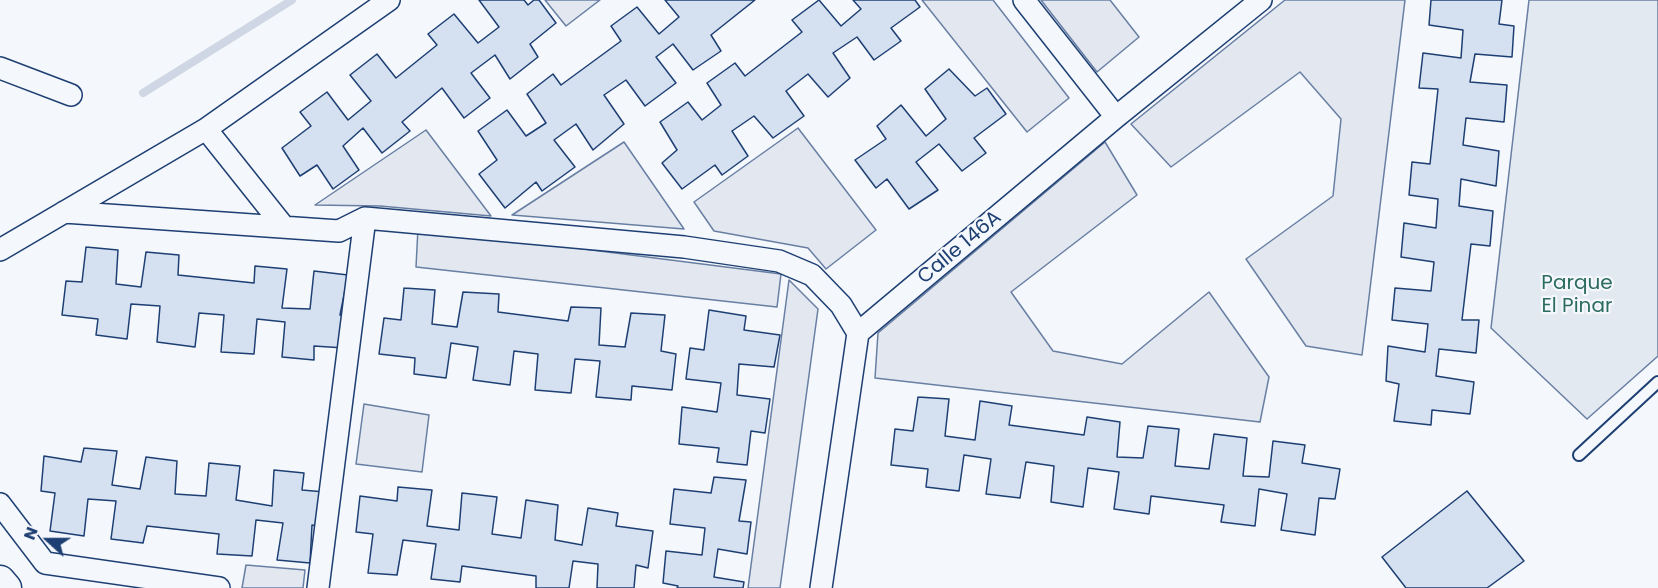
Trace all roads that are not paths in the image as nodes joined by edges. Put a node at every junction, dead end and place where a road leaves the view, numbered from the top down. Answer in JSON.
{"nodes":[{"id":1,"x":389,"y":0,"type":"edge"},
{"id":2,"x":1024,"y":0,"type":"edge"},
{"id":3,"x":1261,"y":0,"type":"edge"},
{"id":4,"x":0,"y":68,"type":"edge"},
{"id":5,"x":71,"y":95,"type":"dead end"},
{"id":6,"x":1116,"y":117,"type":"junction"},
{"id":7,"x":206,"y":129,"type":"junction"},
{"id":8,"x":64,"y":212,"type":"junction"},
{"id":9,"x":365,"y":218,"type":"junction"},
{"id":10,"x":284,"y":227,"type":"junction"},
{"id":11,"x":0,"y":250,"type":"edge"},
{"id":12,"x":858,"y":333,"type":"junction"},
{"id":13,"x":1658,"y":382,"type":"edge"},
{"id":14,"x":1579,"y":455,"type":"dead end"},
{"id":15,"x":0,"y":504,"type":"edge"},
{"id":16,"x":96,"y":570,"type":"junction"},
{"id":17,"x":0,"y":580,"type":"edge"},
{"id":18,"x":6,"y":588,"type":"edge"},
{"id":19,"x":111,"y":588,"type":"edge"},
{"id":20,"x":219,"y":588,"type":"edge"},
{"id":21,"x":318,"y":588,"type":"edge"},
{"id":22,"x":821,"y":588,"type":"edge"}],
"edges":[{"from":1,"to":7,"type":"street"},
{"from":2,"to":6,"type":"street"},
{"from":3,"to":6,"type":"street","name":"Calle 146A"},
{"from":4,"to":5,"type":"street"},
{"from":6,"to":12,"type":"street","name":"Calle 146A"},
{"from":7,"to":8,"type":"street"},
{"from":7,"to":10,"type":"street"},
{"from":8,"to":10,"type":"street"},
{"from":8,"to":11,"type":"street"},
{"from":9,"to":10,"type":"street"},
{"from":9,"to":12,"type":"street"},
{"from":9,"to":21,"type":"street"},
{"from":12,"to":22,"type":"street"},
{"from":13,"to":14,"type":"lane"},
{"from":15,"to":16,"type":"street"},
{"from":16,"to":19,"type":"street"},
{"from":16,"to":20,"type":"street"},
{"from":17,"to":18,"type":"main road"}]}
